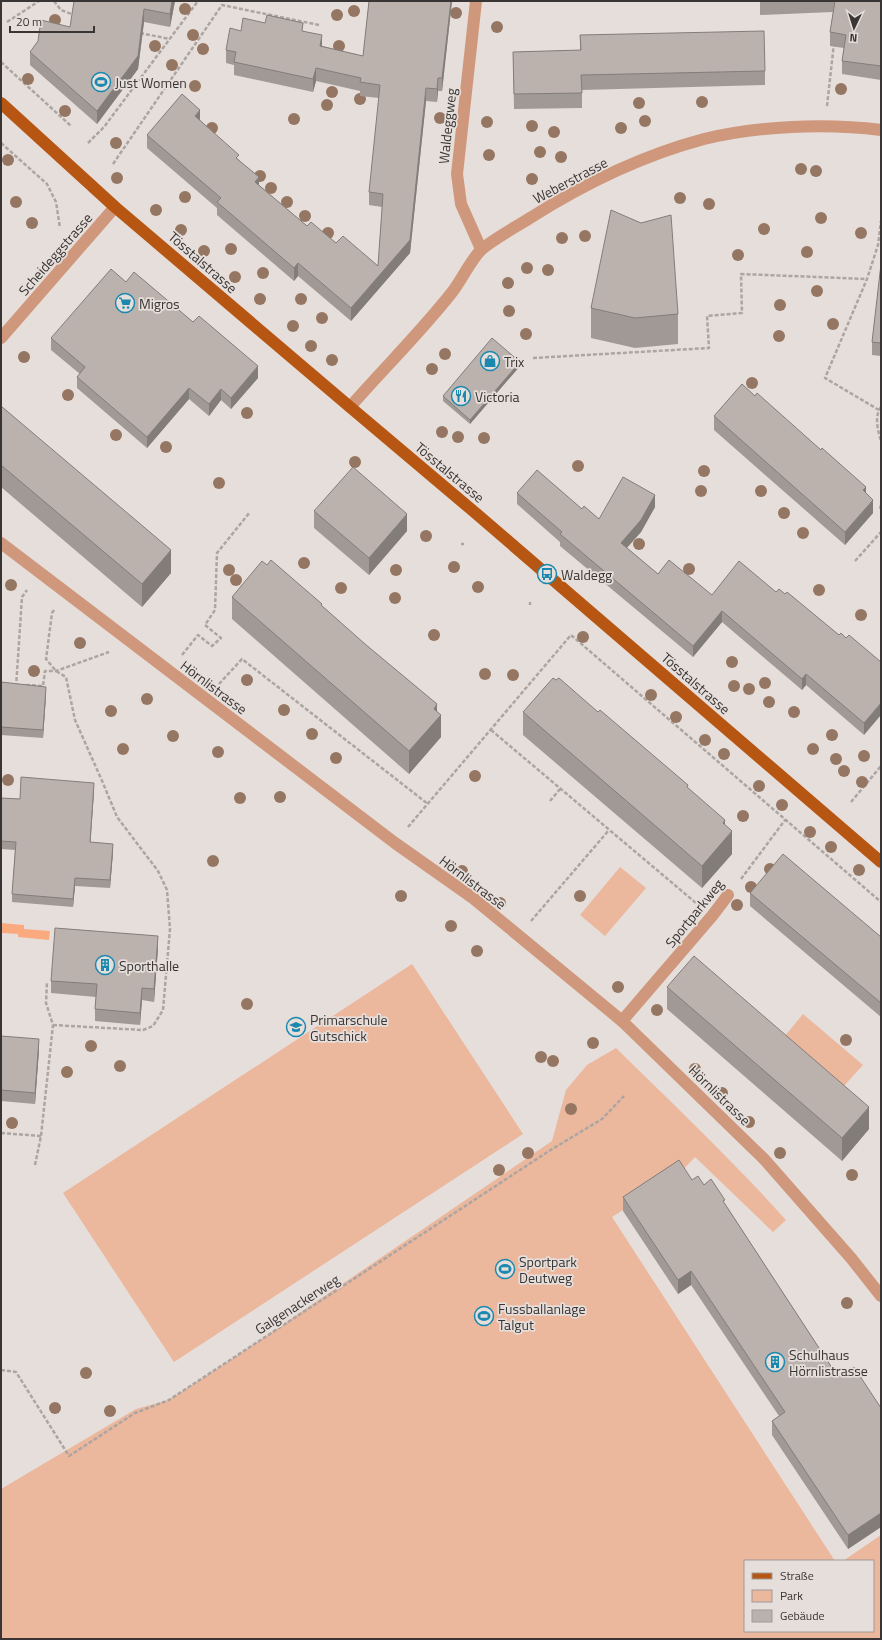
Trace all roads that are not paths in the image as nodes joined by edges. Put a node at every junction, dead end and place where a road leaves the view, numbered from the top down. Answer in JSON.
{"nodes":[{"id":1,"x":476,"y":1,"type":"edge"},
{"id":2,"x":1,"y":103,"type":"edge"},
{"id":3,"x":881,"y":130,"type":"edge"},
{"id":4,"x":115,"y":207,"type":"junction"},
{"id":5,"x":481,"y":249,"type":"junction"},
{"id":6,"x":1,"y":338,"type":"edge"},
{"id":7,"x":350,"y":407,"type":"junction"},
{"id":8,"x":1,"y":543,"type":"edge"},
{"id":9,"x":881,"y":862,"type":"edge"},
{"id":10,"x":728,"y":895,"type":"road end"},
{"id":11,"x":622,"y":1021,"type":"junction"},
{"id":12,"x":881,"y":1296,"type":"edge"}],
"edges":[{"from":1,"to":5,"type":"street","name":"Waldeggweg"},
{"from":2,"to":4,"type":"main road","name":"Tösstalstrasse"},
{"from":3,"to":5,"type":"street","name":"Weberstrasse"},
{"from":4,"to":6,"type":"street","name":"Scheideggstrasse"},
{"from":4,"to":7,"type":"main road","name":"Tösstalstrasse"},
{"from":5,"to":7,"type":"street","name":"Weberstrasse"},
{"from":7,"to":9,"type":"main road","name":"Tösstalstrasse"},
{"from":8,"to":11,"type":"street","name":"Hörnlistrasse"},
{"from":10,"to":11,"type":"street","name":"Sportparkweg"},
{"from":11,"to":12,"type":"street","name":"Hörnlistrasse"}]}
